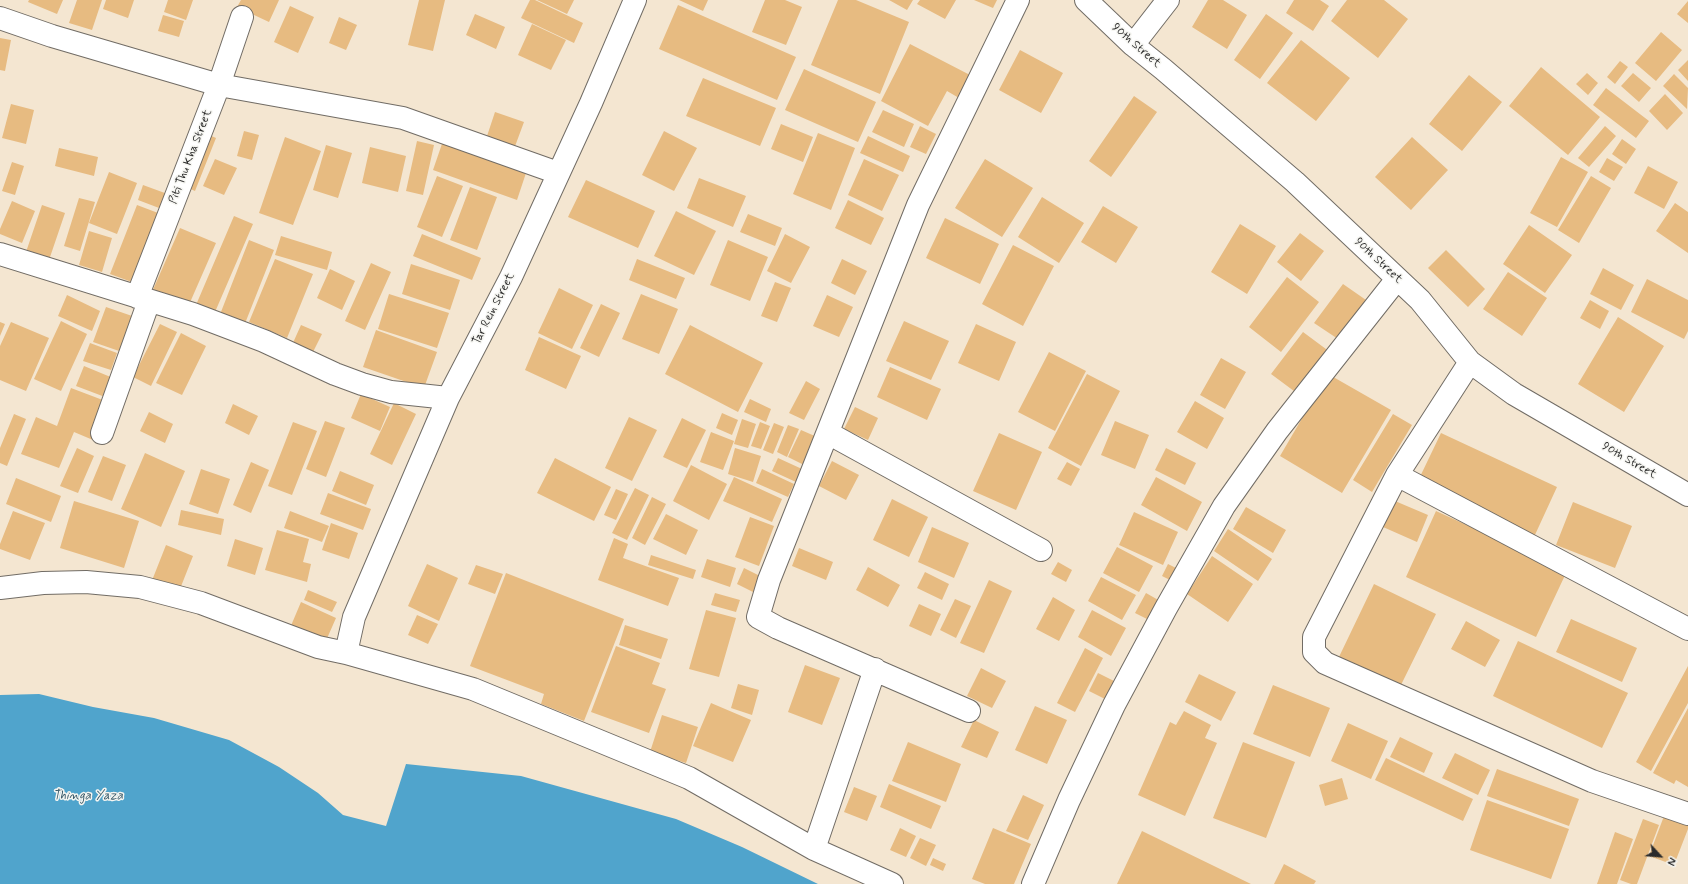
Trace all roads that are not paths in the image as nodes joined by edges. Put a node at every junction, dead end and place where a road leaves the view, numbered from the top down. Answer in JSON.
{"nodes":[{"id":1,"x":635,"y":0,"type":"edge"},
{"id":2,"x":1018,"y":0,"type":"edge"},
{"id":3,"x":1086,"y":0,"type":"edge"},
{"id":4,"x":1168,"y":0,"type":"edge"},
{"id":5,"x":242,"y":16,"type":"dead end"},
{"id":6,"x":0,"y":18,"type":"edge"},
{"id":7,"x":1133,"y":45,"type":"junction"},
{"id":8,"x":219,"y":85,"type":"junction"},
{"id":9,"x":558,"y":173,"type":"junction"},
{"id":10,"x":0,"y":254,"type":"edge"},
{"id":11,"x":1398,"y":279,"type":"junction"},
{"id":12,"x":143,"y":299,"type":"junction"},
{"id":13,"x":1470,"y":362,"type":"junction"},
{"id":14,"x":448,"y":398,"type":"junction"},
{"id":15,"x":102,"y":433,"type":"dead end"},
{"id":16,"x":828,"y":433,"type":"junction"},
{"id":17,"x":1397,"y":475,"type":"junction"},
{"id":18,"x":1688,"y":495,"type":"edge"},
{"id":19,"x":1041,"y":550,"type":"dead end"},
{"id":20,"x":0,"y":588,"type":"edge"},
{"id":21,"x":1688,"y":629,"type":"edge"},
{"id":22,"x":346,"y":653,"type":"junction"},
{"id":23,"x":875,"y":669,"type":"junction"},
{"id":24,"x":969,"y":711,"type":"dead end"},
{"id":25,"x":1688,"y":814,"type":"edge"},
{"id":26,"x":814,"y":849,"type":"junction"},
{"id":27,"x":892,"y":884,"type":"edge"},
{"id":28,"x":1033,"y":884,"type":"edge"}],
"edges":[{"from":1,"to":9,"type":"street","name":"Tar Rein Street"},
{"from":2,"to":16,"type":"street"},
{"from":3,"to":7,"type":"street","name":"90th Street"},
{"from":4,"to":7,"type":"street"},
{"from":5,"to":8,"type":"street","name":"Piti Thu Kha Street"},
{"from":6,"to":8,"type":"street"},
{"from":7,"to":11,"type":"street","name":"90th Street"},
{"from":8,"to":9,"type":"street"},
{"from":8,"to":12,"type":"street","name":"Piti Thu Kha Street"},
{"from":9,"to":14,"type":"street","name":"Tar Rein Street"},
{"from":10,"to":12,"type":"street"},
{"from":11,"to":13,"type":"street","name":"90th Street"},
{"from":11,"to":28,"type":"street"},
{"from":12,"to":14,"type":"street"},
{"from":12,"to":15,"type":"street","name":"Piti Thu Kha Street"},
{"from":13,"to":17,"type":"street"},
{"from":13,"to":18,"type":"street","name":"90th Street"},
{"from":14,"to":22,"type":"street","name":"Tar Rein Street"},
{"from":16,"to":19,"type":"street"},
{"from":16,"to":23,"type":"street"},
{"from":17,"to":21,"type":"street"},
{"from":17,"to":25,"type":"street"},
{"from":20,"to":22,"type":"street"},
{"from":22,"to":26,"type":"street"},
{"from":23,"to":24,"type":"street"},
{"from":23,"to":26,"type":"street"},
{"from":26,"to":27,"type":"street"}]}
